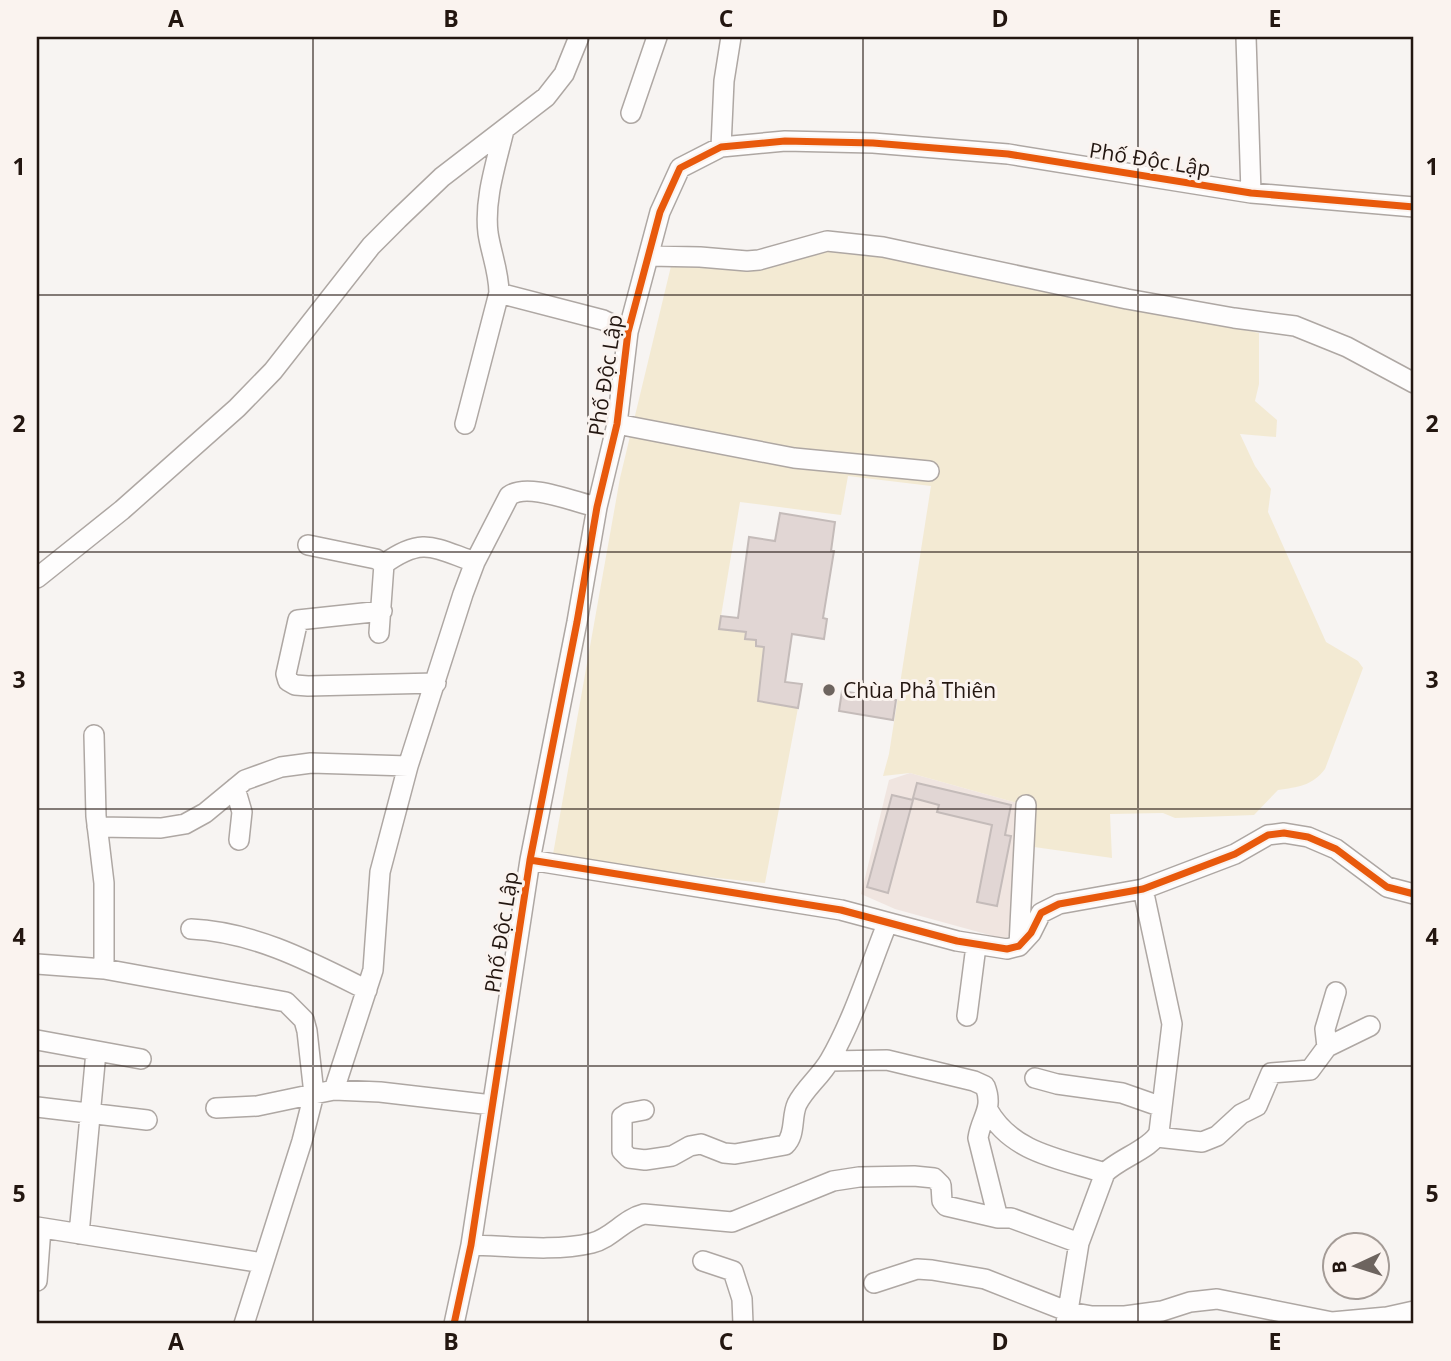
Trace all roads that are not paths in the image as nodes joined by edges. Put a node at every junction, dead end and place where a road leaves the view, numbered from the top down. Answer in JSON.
{"nodes":[{"id":1,"x":579,"y":37,"type":"edge"},
{"id":2,"x":657,"y":37,"type":"edge"},
{"id":3,"x":731,"y":37,"type":"edge"},
{"id":4,"x":1246,"y":37,"type":"edge"},
{"id":5,"x":631,"y":113,"type":"dead end"},
{"id":6,"x":504,"y":130,"type":"junction"},
{"id":7,"x":721,"y":146,"type":"junction"},
{"id":8,"x":1251,"y":193,"type":"junction"},
{"id":9,"x":1414,"y":207,"type":"edge"},
{"id":10,"x":649,"y":256,"type":"junction"},
{"id":11,"x":499,"y":293,"type":"junction"},
{"id":12,"x":628,"y":332,"type":"junction"},
{"id":13,"x":1414,"y":383,"type":"edge"},
{"id":14,"x":465,"y":424,"type":"dead end"},
{"id":15,"x":617,"y":424,"type":"junction"},
{"id":16,"x":929,"y":471,"type":"dead end"},
{"id":17,"x":597,"y":508,"type":"junction"},
{"id":18,"x":307,"y":545,"type":"dead end"},
{"id":19,"x":475,"y":562,"type":"junction"},
{"id":20,"x":384,"y":564,"type":"junction"},
{"id":21,"x":37,"y":578,"type":"edge"},
{"id":22,"x":382,"y":611,"type":"junction"},
{"id":23,"x":379,"y":633,"type":"dead end"},
{"id":24,"x":436,"y":683,"type":"junction"},
{"id":25,"x":94,"y":735,"type":"dead end"},
{"id":26,"x":408,"y":766,"type":"junction"},
{"id":27,"x":235,"y":788,"type":"junction"},
{"id":28,"x":1026,"y":805,"type":"dead end"},
{"id":29,"x":97,"y":827,"type":"junction"},
{"id":30,"x":239,"y":840,"type":"dead end"},
{"id":31,"x":530,"y":860,"type":"junction"},
{"id":32,"x":1143,"y":889,"type":"junction"},
{"id":33,"x":1414,"y":894,"type":"edge"},
{"id":34,"x":887,"y":923,"type":"junction"},
{"id":35,"x":191,"y":929,"type":"dead end"},
{"id":36,"x":976,"y":946,"type":"junction"},
{"id":37,"x":1019,"y":946,"type":"junction"},
{"id":38,"x":37,"y":964,"type":"edge"},
{"id":39,"x":104,"y":969,"type":"junction"},
{"id":40,"x":368,"y":990,"type":"junction"},
{"id":41,"x":1336,"y":992,"type":"dead end"},
{"id":42,"x":967,"y":1016,"type":"dead end"},
{"id":43,"x":1370,"y":1026,"type":"dead end"},
{"id":44,"x":37,"y":1040,"type":"edge"},
{"id":45,"x":1327,"y":1048,"type":"junction"},
{"id":46,"x":96,"y":1052,"type":"junction"},
{"id":47,"x":141,"y":1059,"type":"dead end"},
{"id":48,"x":830,"y":1061,"type":"junction"},
{"id":49,"x":1035,"y":1078,"type":"dead end"},
{"id":50,"x":340,"y":1090,"type":"junction"},
{"id":51,"x":314,"y":1094,"type":"junction"},
{"id":52,"x":492,"y":1105,"type":"junction"},
{"id":53,"x":37,"y":1107,"type":"edge"},
{"id":54,"x":1162,"y":1107,"type":"junction"},
{"id":55,"x":216,"y":1108,"type":"dead end"},
{"id":56,"x":644,"y":1110,"type":"dead end"},
{"id":57,"x":988,"y":1110,"type":"junction"},
{"id":58,"x":90,"y":1112,"type":"junction"},
{"id":59,"x":147,"y":1120,"type":"dead end"},
{"id":60,"x":1157,"y":1137,"type":"junction"},
{"id":61,"x":1105,"y":1172,"type":"junction"},
{"id":62,"x":998,"y":1218,"type":"junction"},
{"id":63,"x":39,"y":1227,"type":"edge"},
{"id":64,"x":79,"y":1234,"type":"junction"},
{"id":65,"x":1079,"y":1243,"type":"junction"},
{"id":66,"x":471,"y":1245,"type":"junction"},
{"id":67,"x":703,"y":1261,"type":"dead end"},
{"id":68,"x":263,"y":1263,"type":"junction"},
{"id":69,"x":37,"y":1281,"type":"edge"},
{"id":70,"x":874,"y":1283,"type":"dead end"},
{"id":71,"x":1414,"y":1311,"type":"edge"},
{"id":72,"x":1067,"y":1318,"type":"edge"},
{"id":73,"x":244,"y":1324,"type":"edge"},
{"id":74,"x":454,"y":1324,"type":"edge"},
{"id":75,"x":743,"y":1324,"type":"edge"}],
"edges":[{"from":1,"to":6,"type":"street"},
{"from":2,"to":5,"type":"street"},
{"from":3,"to":7,"type":"street"},
{"from":4,"to":8,"type":"street"},
{"from":6,"to":11,"type":"street"},
{"from":6,"to":21,"type":"street"},
{"from":7,"to":8,"type":"street","name":"Phố Độc Lập"},
{"from":7,"to":10,"type":"street","name":"Phố Độc Lập"},
{"from":8,"to":9,"type":"street","name":"Phố Độc Lập"},
{"from":10,"to":12,"type":"street","name":"Phố Độc Lập"},
{"from":10,"to":13,"type":"street"},
{"from":11,"to":12,"type":"street"},
{"from":11,"to":14,"type":"street"},
{"from":12,"to":15,"type":"street","name":"Phố Độc Lập"},
{"from":15,"to":16,"type":"street"},
{"from":15,"to":17,"type":"street","name":"Phố Độc Lập"},
{"from":17,"to":19,"type":"street"},
{"from":17,"to":31,"type":"street","name":"Phố Độc Lập"},
{"from":18,"to":20,"type":"street"},
{"from":19,"to":20,"type":"street"},
{"from":19,"to":24,"type":"street"},
{"from":20,"to":22,"type":"street"},
{"from":22,"to":23,"type":"street"},
{"from":22,"to":24,"type":"street"},
{"from":24,"to":26,"type":"street"},
{"from":25,"to":29,"type":"street"},
{"from":26,"to":27,"type":"street"},
{"from":26,"to":40,"type":"street"},
{"from":27,"to":29,"type":"street"},
{"from":27,"to":30,"type":"street"},
{"from":28,"to":37,"type":"street"},
{"from":29,"to":39,"type":"street"},
{"from":31,"to":34,"type":"street"},
{"from":31,"to":52,"type":"street","name":"Phố Độc Lập"},
{"from":32,"to":33,"type":"street"},
{"from":32,"to":37,"type":"street"},
{"from":32,"to":54,"type":"street"},
{"from":34,"to":36,"type":"street"},
{"from":34,"to":48,"type":"street"},
{"from":35,"to":40,"type":"street"},
{"from":36,"to":37,"type":"street"},
{"from":36,"to":42,"type":"street"},
{"from":38,"to":39,"type":"street"},
{"from":39,"to":51,"type":"street"},
{"from":40,"to":50,"type":"street"},
{"from":41,"to":45,"type":"street"},
{"from":43,"to":45,"type":"street"},
{"from":44,"to":46,"type":"street"},
{"from":45,"to":60,"type":"street"},
{"from":46,"to":47,"type":"street"},
{"from":46,"to":58,"type":"street"},
{"from":48,"to":56,"type":"street"},
{"from":48,"to":57,"type":"street"},
{"from":49,"to":54,"type":"street"},
{"from":50,"to":51,"type":"street"},
{"from":50,"to":52,"type":"street"},
{"from":51,"to":55,"type":"street"},
{"from":51,"to":68,"type":"street"},
{"from":52,"to":66,"type":"street","name":"Phố Độc Lập"},
{"from":53,"to":58,"type":"street"},
{"from":54,"to":60,"type":"street"},
{"from":57,"to":61,"type":"street"},
{"from":57,"to":62,"type":"street"},
{"from":58,"to":59,"type":"street"},
{"from":58,"to":64,"type":"street"},
{"from":60,"to":61,"type":"street"},
{"from":61,"to":65,"type":"street"},
{"from":62,"to":65,"type":"street"},
{"from":62,"to":66,"type":"street"},
{"from":63,"to":64,"type":"street"},
{"from":63,"to":69,"type":"street"},
{"from":64,"to":68,"type":"street"},
{"from":65,"to":72,"type":"street"},
{"from":66,"to":74,"type":"street","name":"Phố Độc Lập"},
{"from":67,"to":75,"type":"street"},
{"from":68,"to":73,"type":"street"},
{"from":70,"to":72,"type":"street"},
{"from":71,"to":72,"type":"street"}]}
